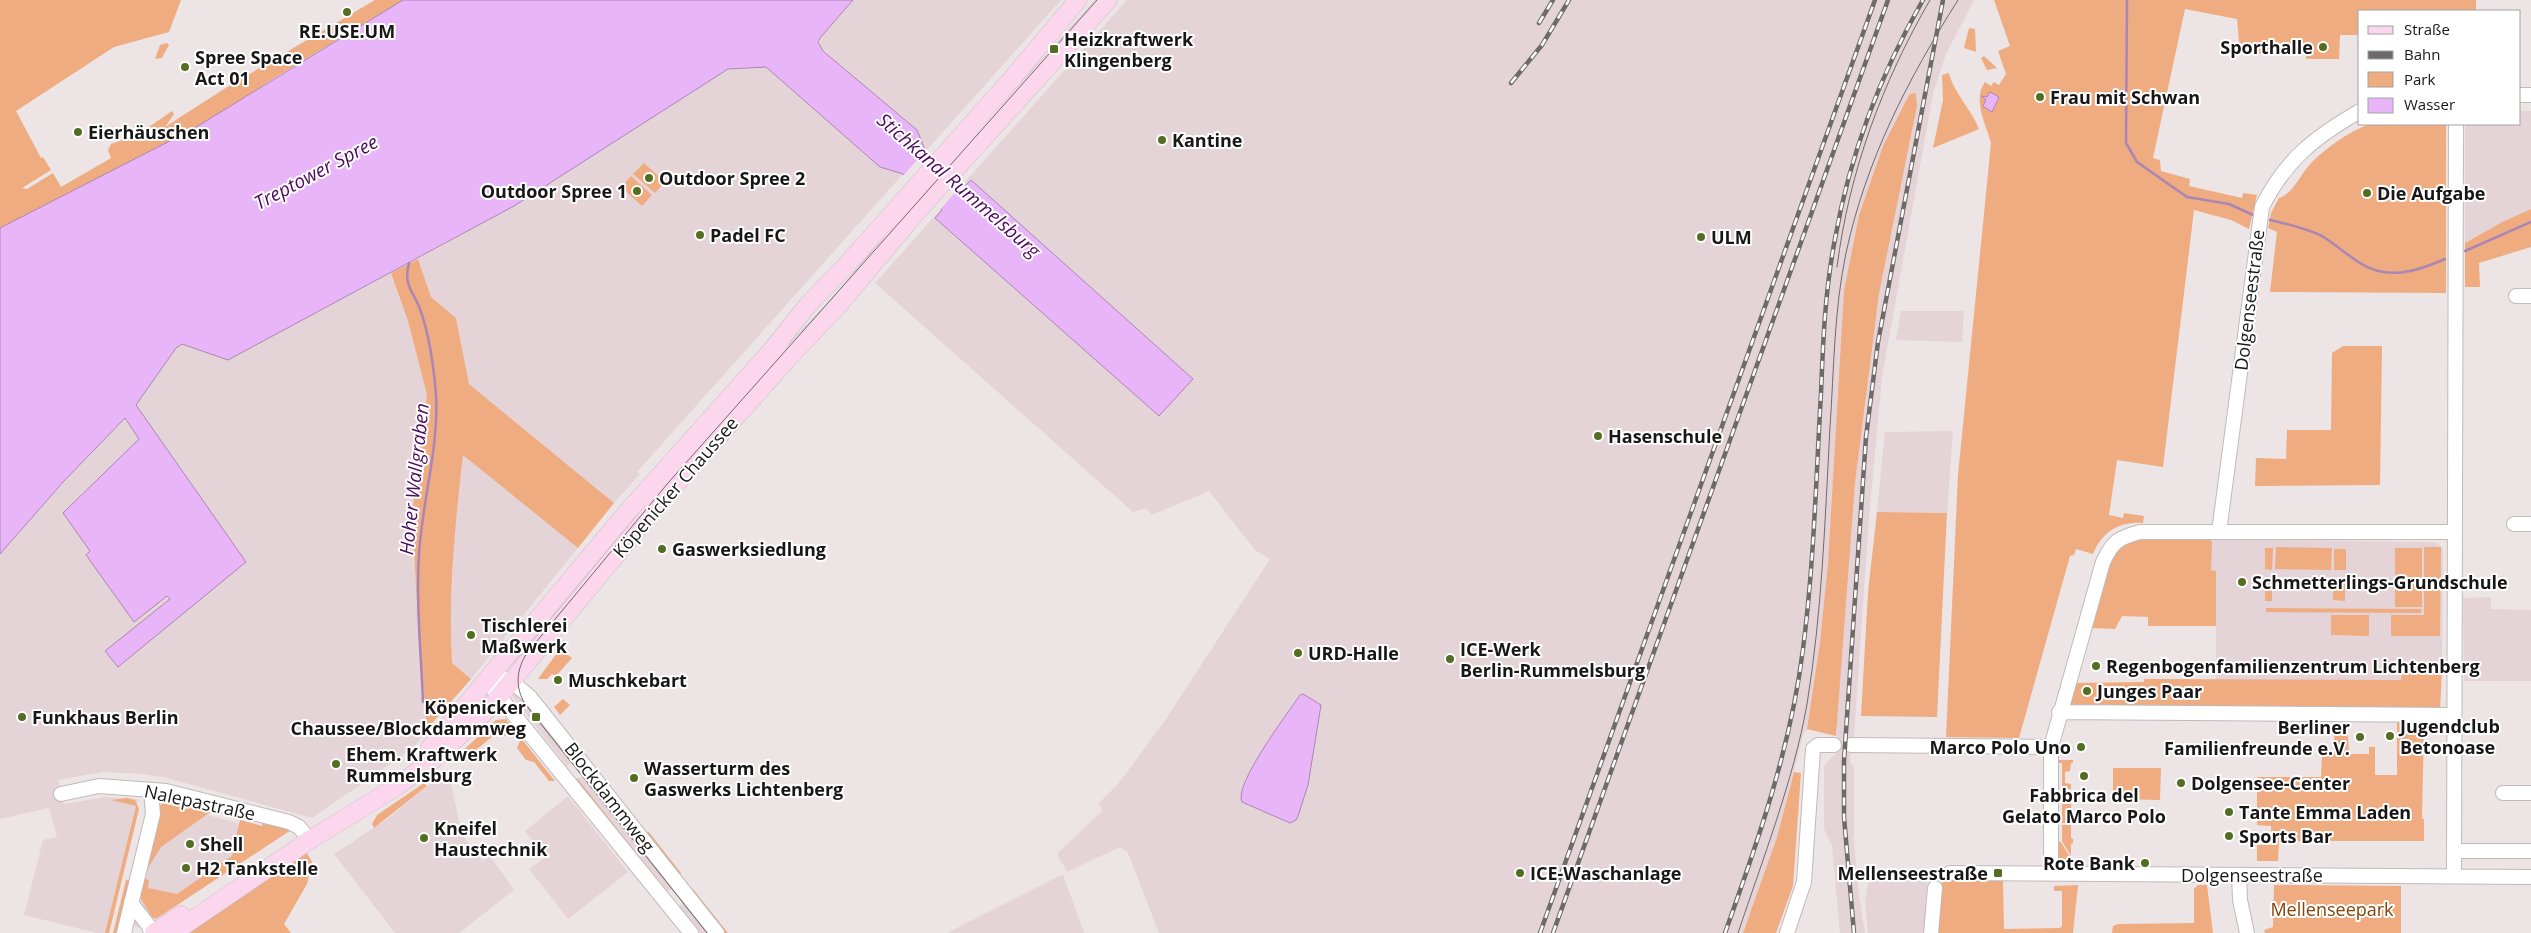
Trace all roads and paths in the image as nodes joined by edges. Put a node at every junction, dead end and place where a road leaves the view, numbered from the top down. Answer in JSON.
{"nodes":[{"id":1,"x":1078,"y":0,"type":"edge"},
{"id":2,"x":1108,"y":0,"type":"edge"},
{"id":3,"x":2358,"y":112,"type":"edge"},
{"id":4,"x":2456,"y":125,"type":"edge"},
{"id":5,"x":2516,"y":296,"type":"dead end"},
{"id":6,"x":2531,"y":296,"type":"edge"},
{"id":7,"x":2514,"y":524,"type":"dead end"},
{"id":8,"x":2531,"y":524,"type":"edge"},
{"id":9,"x":2219,"y":532,"type":"junction"},
{"id":10,"x":2455,"y":532,"type":"junction"},
{"id":11,"x":490,"y":676,"type":"junction"},
{"id":12,"x":506,"y":689,"type":"junction"},
{"id":13,"x":2059,"y":712,"type":"junction"},
{"id":14,"x":2454,"y":715,"type":"junction"},
{"id":15,"x":1834,"y":745,"type":"dead end"},
{"id":16,"x":1850,"y":745,"type":"dead end"},
{"id":17,"x":2051,"y":747,"type":"junction"},
{"id":18,"x":432,"y":753,"type":"junction"},
{"id":19,"x":151,"y":791,"type":"junction"},
{"id":20,"x":2503,"y":793,"type":"dead end"},
{"id":21,"x":2531,"y":793,"type":"edge"},
{"id":22,"x":61,"y":794,"type":"dead end"},
{"id":23,"x":304,"y":833,"type":"junction"},
{"id":24,"x":2454,"y":851,"type":"junction"},
{"id":25,"x":2531,"y":851,"type":"edge"},
{"id":26,"x":1950,"y":873,"type":"dead end"},
{"id":27,"x":2051,"y":874,"type":"junction"},
{"id":28,"x":2239,"y":875,"type":"junction"},
{"id":29,"x":2454,"y":876,"type":"junction"},
{"id":30,"x":2531,"y":877,"type":"edge"},
{"id":31,"x":1935,"y":888,"type":"dead end"},
{"id":32,"x":131,"y":904,"type":"junction"},
{"id":33,"x":124,"y":933,"type":"edge"},
{"id":34,"x":153,"y":933,"type":"edge"},
{"id":35,"x":173,"y":933,"type":"edge"},
{"id":36,"x":691,"y":933,"type":"edge"},
{"id":37,"x":717,"y":933,"type":"edge"},
{"id":38,"x":1786,"y":933,"type":"edge"},
{"id":39,"x":1931,"y":933,"type":"edge"},
{"id":40,"x":2247,"y":933,"type":"edge"}],
"edges":[{"from":1,"to":11,"type":"main road","name":"Köpenicker Chaussee"},
{"from":2,"to":12,"type":"main road","name":"Köpenicker Chaussee"},
{"from":3,"to":9,"type":"street","name":"Dolgenseestraße"},
{"from":4,"to":10,"type":"street"},
{"from":5,"to":6,"type":"street"},
{"from":7,"to":8,"type":"street"},
{"from":9,"to":10,"type":"street"},
{"from":9,"to":13,"type":"street"},
{"from":10,"to":14,"type":"street"},
{"from":11,"to":12,"type":"street","name":"Blockdammweg"},
{"from":11,"to":18,"type":"main road","name":"Köpenicker Chaussee"},
{"from":12,"to":18,"type":"main road","name":"Köpenicker Chaussee"},
{"from":12,"to":36,"type":"street","name":"Blockdammweg"},
{"from":12,"to":37,"type":"street","name":"Blockdammweg"},
{"from":13,"to":14,"type":"street"},
{"from":13,"to":17,"type":"street"},
{"from":14,"to":24,"type":"street"},
{"from":15,"to":38,"type":"street"},
{"from":16,"to":17,"type":"street"},
{"from":17,"to":27,"type":"street"},
{"from":18,"to":23,"type":"main road"},
{"from":18,"to":35,"type":"main road"},
{"from":19,"to":22,"type":"street","name":"Nalepastraße"},
{"from":19,"to":23,"type":"street","name":"Nalepastraße"},
{"from":19,"to":32,"type":"street"},
{"from":20,"to":21,"type":"street"},
{"from":23,"to":34,"type":"main road"},
{"from":24,"to":25,"type":"street"},
{"from":24,"to":29,"type":"street"},
{"from":26,"to":27,"type":"street","name":"Dolgenseestraße"},
{"from":27,"to":28,"type":"street","name":"Dolgenseestraße"},
{"from":28,"to":29,"type":"street","name":"Dolgenseestraße"},
{"from":28,"to":40,"type":"street"},
{"from":29,"to":30,"type":"street","name":"Dolgenseestraße"},
{"from":31,"to":39,"type":"street"},
{"from":32,"to":33,"type":"street"},
{"from":32,"to":34,"type":"street"}]}
